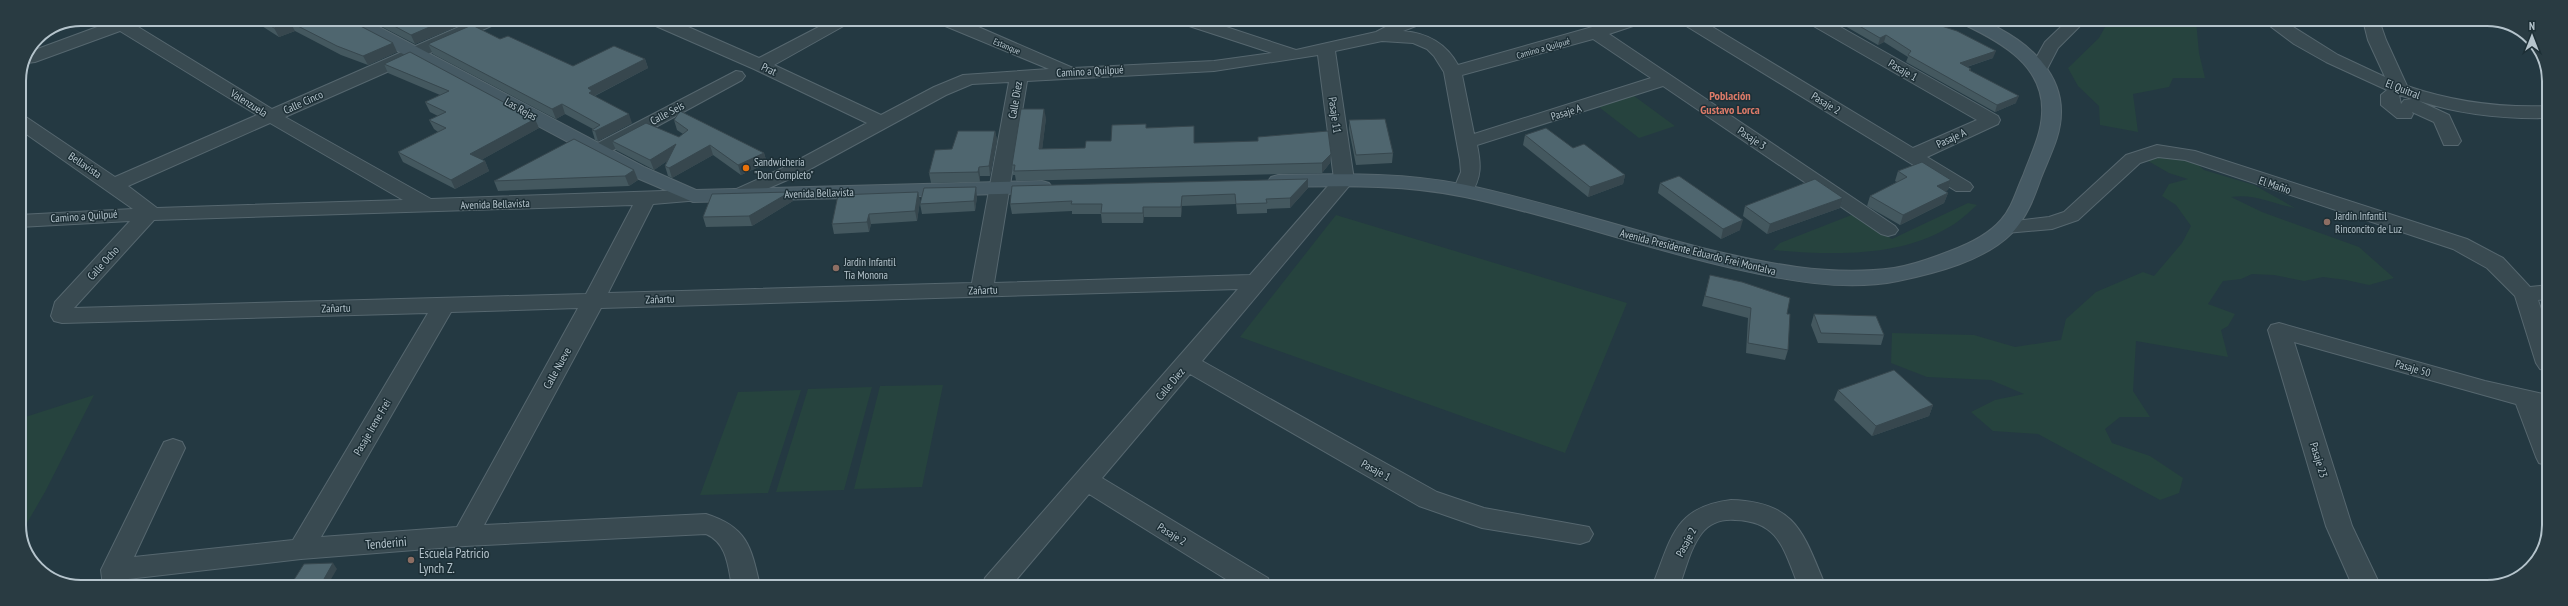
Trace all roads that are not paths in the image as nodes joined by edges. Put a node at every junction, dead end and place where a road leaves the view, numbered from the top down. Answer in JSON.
{"nodes":[{"id":1,"x":110,"y":26,"type":"edge"},
{"id":2,"x":131,"y":26,"type":"edge"},
{"id":3,"x":364,"y":26,"type":"edge"},
{"id":4,"x":476,"y":26,"type":"edge"},
{"id":5,"x":671,"y":26,"type":"edge"},
{"id":6,"x":835,"y":26,"type":"edge"},
{"id":7,"x":961,"y":26,"type":"edge"},
{"id":8,"x":1207,"y":26,"type":"edge"},
{"id":9,"x":1400,"y":26,"type":"edge"},
{"id":10,"x":1616,"y":26,"type":"edge"},
{"id":11,"x":1699,"y":26,"type":"edge"},
{"id":12,"x":1826,"y":26,"type":"edge"},
{"id":13,"x":1980,"y":26,"type":"edge"},
{"id":14,"x":2072,"y":26,"type":"edge"},
{"id":15,"x":2279,"y":26,"type":"edge"},
{"id":16,"x":2373,"y":26,"type":"edge"},
{"id":17,"x":1596,"y":33,"type":"junction"},
{"id":18,"x":1382,"y":36,"type":"junction"},
{"id":19,"x":1326,"y":49,"type":"junction"},
{"id":20,"x":416,"y":52,"type":"junction"},
{"id":21,"x":1296,"y":55,"type":"junction"},
{"id":22,"x":32,"y":57,"type":"edge"},
{"id":23,"x":760,"y":65,"type":"junction"},
{"id":24,"x":2039,"y":69,"type":"junction"},
{"id":25,"x":1070,"y":72,"type":"junction"},
{"id":26,"x":1453,"y":72,"type":"junction"},
{"id":27,"x":1020,"y":75,"type":"junction"},
{"id":28,"x":736,"y":76,"type":"dead end"},
{"id":29,"x":1665,"y":80,"type":"junction"},
{"id":30,"x":2394,"y":91,"type":"junction"},
{"id":31,"x":2542,"y":112,"type":"edge"},
{"id":32,"x":2404,"y":114,"type":"dead end"},
{"id":33,"x":271,"y":116,"type":"junction"},
{"id":34,"x":1991,"y":120,"type":"joint"},
{"id":35,"x":882,"y":123,"type":"junction"},
{"id":36,"x":26,"y":126,"type":"edge"},
{"id":37,"x":2451,"y":141,"type":"dead end"},
{"id":38,"x":1467,"y":142,"type":"junction"},
{"id":39,"x":599,"y":150,"type":"junction"},
{"id":40,"x":1912,"y":156,"type":"junction"},
{"id":41,"x":1344,"y":180,"type":"junction"},
{"id":42,"x":1257,"y":182,"type":"edge"},
{"id":43,"x":114,"y":185,"type":"junction"},
{"id":44,"x":1059,"y":186,"type":"edge"},
{"id":45,"x":1964,"y":186,"type":"dead end"},
{"id":46,"x":999,"y":188,"type":"junction"},
{"id":47,"x":1463,"y":191,"type":"junction"},
{"id":48,"x":693,"y":196,"type":"junction"},
{"id":49,"x":737,"y":196,"type":"junction"},
{"id":50,"x":646,"y":198,"type":"junction"},
{"id":51,"x":428,"y":206,"type":"junction"},
{"id":52,"x":150,"y":212,"type":"junction"},
{"id":53,"x":26,"y":221,"type":"edge"},
{"id":54,"x":2006,"y":227,"type":"junction"},
{"id":55,"x":1888,"y":230,"type":"dead end"},
{"id":56,"x":1257,"y":282,"type":"junction"},
{"id":57,"x":982,"y":290,"type":"junction"},
{"id":58,"x":2542,"y":293,"type":"edge"},
{"id":59,"x":2525,"y":294,"type":"junction"},
{"id":60,"x":594,"y":301,"type":"junction"},
{"id":61,"x":444,"y":305,"type":"junction"},
{"id":62,"x":62,"y":316,"type":"joint"},
{"id":63,"x":2279,"y":330,"type":"joint"},
{"id":64,"x":2542,"y":345,"type":"edge"},
{"id":65,"x":1188,"y":363,"type":"junction"},
{"id":66,"x":2537,"y":401,"type":"edge"},
{"id":67,"x":2542,"y":426,"type":"edge"},
{"id":68,"x":173,"y":448,"type":"dead end"},
{"id":69,"x":1087,"y":481,"type":"junction"},
{"id":70,"x":1580,"y":534,"type":"dead end"},
{"id":71,"x":465,"y":536,"type":"junction"},
{"id":72,"x":301,"y":549,"type":"junction"},
{"id":73,"x":114,"y":578,"type":"edge"},
{"id":74,"x":744,"y":580,"type":"edge"},
{"id":75,"x":1000,"y":580,"type":"edge"},
{"id":76,"x":1248,"y":580,"type":"edge"},
{"id":77,"x":1668,"y":580,"type":"edge"},
{"id":78,"x":1810,"y":580,"type":"edge"},
{"id":79,"x":2364,"y":580,"type":"edge"}],
"edges":[{"from":1,"to":22,"type":"street"},
{"from":2,"to":33,"type":"street","name":"Valenzuela"},
{"from":3,"to":20,"type":"street","name":"Las Rejas"},
{"from":4,"to":20,"type":"street","name":"Calle Cinco"},
{"from":5,"to":23,"type":"street","name":"Prat"},
{"from":6,"to":23,"type":"street"},
{"from":7,"to":25,"type":"street","name":"Estanque"},
{"from":8,"to":21,"type":"street"},
{"from":9,"to":18,"type":"street"},
{"from":10,"to":17,"type":"street","name":"Camino a Quilpué"},
{"from":11,"to":40,"type":"street","name":"Pasaje 2"},
{"from":12,"to":34,"type":"street","name":"Pasaje 1"},
{"from":13,"to":24,"type":"street","name":"Avenida Presidente Eduardo Frei Montalva"},
{"from":14,"to":24,"type":"street"},
{"from":15,"to":30,"type":"street","name":"El Quitral"},
{"from":16,"to":30,"type":"street"},
{"from":17,"to":26,"type":"street","name":"Camino a Quilpué"},
{"from":17,"to":29,"type":"street","name":"Pasaje 3"},
{"from":18,"to":19,"type":"street","name":"Camino a Quilpué"},
{"from":18,"to":26,"type":"street","name":"Camino a Quilpué"},
{"from":19,"to":21,"type":"street","name":"Camino a Quilpué"},
{"from":19,"to":41,"type":"street","name":"Pasaje 11"},
{"from":20,"to":33,"type":"street","name":"Calle Cinco"},
{"from":20,"to":39,"type":"street","name":"Las Rejas"},
{"from":21,"to":25,"type":"street","name":"Camino a Quilpué"},
{"from":23,"to":35,"type":"street","name":"Prat"},
{"from":24,"to":54,"type":"street","name":"Avenida Presidente Eduardo Frei Montalva"},
{"from":25,"to":27,"type":"street","name":"Camino a Quilpué"},
{"from":26,"to":38,"type":"street","name":"Camino a Quilpué"},
{"from":27,"to":35,"type":"street","name":"Camino a Quilpué"},
{"from":27,"to":46,"type":"street","name":"Calle Diez"},
{"from":28,"to":39,"type":"street","name":"Calle Seis"},
{"from":29,"to":38,"type":"street","name":"Pasaje A"},
{"from":29,"to":55,"type":"street","name":"Pasaje 3"},
{"from":30,"to":31,"type":"street","name":"El Quitral"},
{"from":30,"to":32,"type":"street"},
{"from":30,"to":37,"type":"street"},
{"from":33,"to":43,"type":"street","name":"Calle Cinco"},
{"from":33,"to":51,"type":"street","name":"Valenzuela"},
{"from":34,"to":40,"type":"street","name":"Pasaje A"},
{"from":35,"to":49,"type":"street","name":"Camino a Quilpué"},
{"from":36,"to":43,"type":"street","name":"Bellavista"},
{"from":38,"to":47,"type":"street","name":"Camino a Quilpué"},
{"from":39,"to":48,"type":"street","name":"Las Rejas"},
{"from":40,"to":45,"type":"street","name":"Pasaje 2"},
{"from":41,"to":42,"type":"street"},
{"from":41,"to":47,"type":"street","name":"Avenida Presidente Eduardo Frei Montalva"},
{"from":41,"to":56,"type":"street","name":"Calle Diez"},
{"from":43,"to":52,"type":"street","name":"Bellavista"},
{"from":44,"to":46,"type":"street","name":"Avenida Bellavista"},
{"from":46,"to":49,"type":"street","name":"Avenida Bellavista"},
{"from":46,"to":57,"type":"street","name":"Calle Diez"},
{"from":47,"to":54,"type":"street","name":"Avenida Presidente Eduardo Frei Montalva"},
{"from":48,"to":49,"type":"street","name":"Avenida Bellavista"},
{"from":48,"to":50,"type":"street","name":"Avenida Bellavista"},
{"from":50,"to":51,"type":"street","name":"Avenida Bellavista"},
{"from":50,"to":60,"type":"street","name":"Calle Nueve"},
{"from":51,"to":52,"type":"street","name":"Avenida Bellavista"},
{"from":52,"to":53,"type":"street","name":"Camino a Quilpué"},
{"from":52,"to":62,"type":"street","name":"Calle Ocho"},
{"from":54,"to":59,"type":"street","name":"El Mañío"},
{"from":56,"to":57,"type":"street","name":"Zañartu"},
{"from":56,"to":65,"type":"street","name":"Calle Diez"},
{"from":57,"to":60,"type":"street","name":"Zañartu"},
{"from":58,"to":59,"type":"street"},
{"from":59,"to":64,"type":"street"},
{"from":60,"to":61,"type":"street","name":"Zañartu"},
{"from":60,"to":71,"type":"street","name":"Calle Nueve"},
{"from":61,"to":62,"type":"street","name":"Zañartu"},
{"from":61,"to":72,"type":"street","name":"Pasaje Irene Frei"},
{"from":63,"to":66,"type":"street","name":"Pasaje 50"},
{"from":63,"to":79,"type":"street","name":"Pasaje 23"},
{"from":65,"to":69,"type":"street","name":"Calle Diez"},
{"from":65,"to":70,"type":"street","name":"Pasaje 1"},
{"from":66,"to":67,"type":"street"},
{"from":68,"to":73,"type":"street"},
{"from":69,"to":75,"type":"street","name":"Calle Diez"},
{"from":69,"to":76,"type":"street","name":"Pasaje 2"},
{"from":71,"to":72,"type":"street","name":"Tenderini"},
{"from":71,"to":74,"type":"street","name":"Tenderini"},
{"from":72,"to":73,"type":"street","name":"Tenderini"},
{"from":77,"to":78,"type":"street","name":"Pasaje 2"}]}
